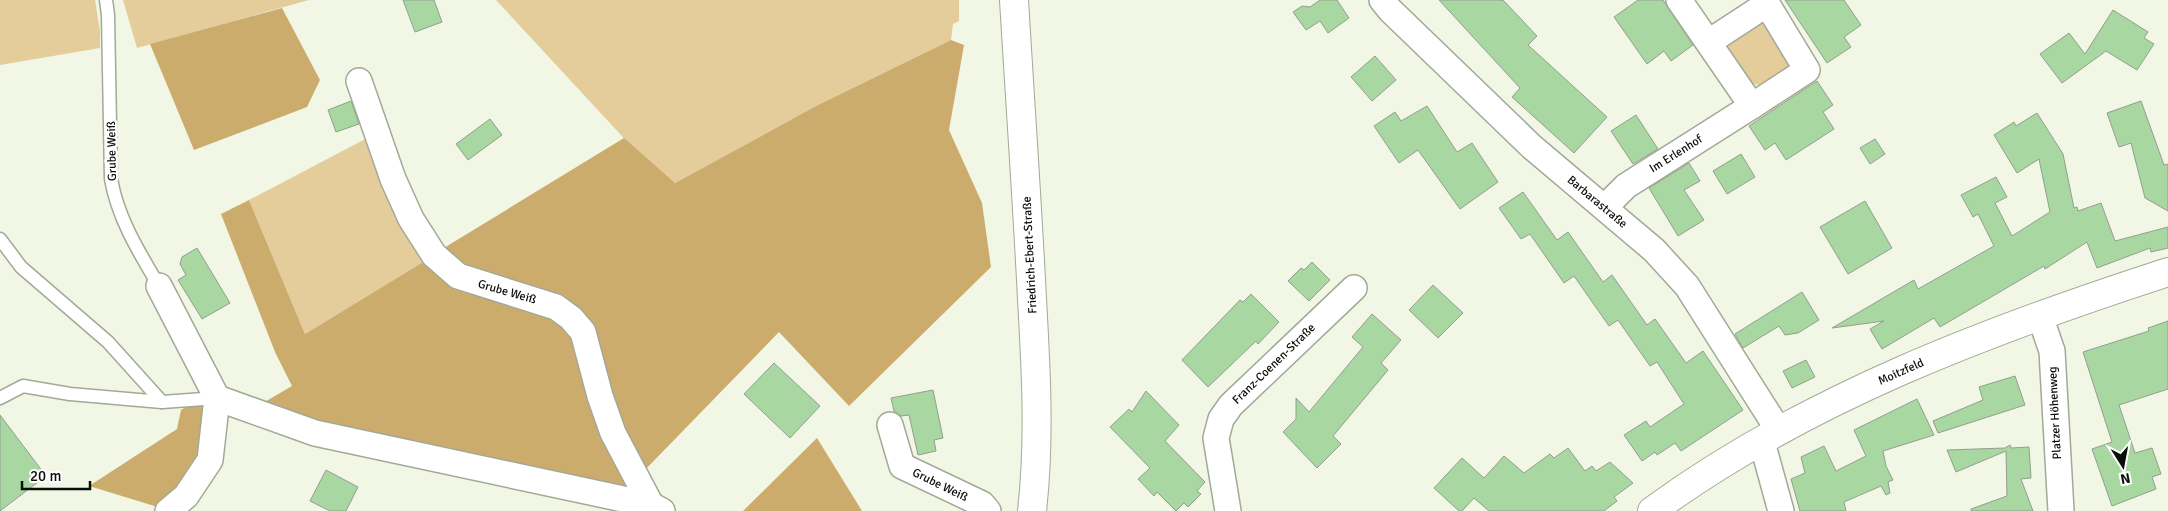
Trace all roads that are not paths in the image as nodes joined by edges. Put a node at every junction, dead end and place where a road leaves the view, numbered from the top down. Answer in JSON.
{"nodes":[{"id":1,"x":106,"y":0,"type":"edge"},
{"id":2,"x":1014,"y":0,"type":"edge"},
{"id":3,"x":1382,"y":0,"type":"edge"},
{"id":4,"x":1680,"y":0,"type":"edge"},
{"id":5,"x":1709,"y":42,"type":"junction"},
{"id":6,"x":359,"y":81,"type":"dead end"},
{"id":7,"x":1752,"y":106,"type":"junction"},
{"id":8,"x":1605,"y":208,"type":"junction"},
{"id":9,"x":0,"y":239,"type":"edge"},
{"id":10,"x":2168,"y":272,"type":"edge"},
{"id":11,"x":159,"y":286,"type":"joint"},
{"id":12,"x":1354,"y":288,"type":"dead end"},
{"id":13,"x":2040,"y":316,"type":"junction"},
{"id":14,"x":0,"y":398,"type":"edge"},
{"id":15,"x":217,"y":398,"type":"junction"},
{"id":16,"x":162,"y":402,"type":"junction"},
{"id":17,"x":890,"y":425,"type":"dead end"},
{"id":18,"x":1771,"y":436,"type":"junction"},
{"id":19,"x":656,"y":508,"type":"edge"},
{"id":20,"x":168,"y":511,"type":"edge"},
{"id":21,"x":988,"y":511,"type":"edge"},
{"id":22,"x":1032,"y":511,"type":"edge"},
{"id":23,"x":1228,"y":511,"type":"edge"},
{"id":24,"x":1652,"y":511,"type":"edge"},
{"id":25,"x":1781,"y":511,"type":"edge"},
{"id":26,"x":2061,"y":511,"type":"edge"}],
"edges":[{"from":1,"to":11,"type":"lane","name":"Grube Weiß"},
{"from":2,"to":22,"type":"main road","name":"Friedrich-Ebert-Straße"},
{"from":3,"to":8,"type":"street","name":"Barbarastraße"},
{"from":4,"to":5,"type":"street"},
{"from":5,"to":7,"type":"street"},
{"from":5,"to":7,"type":"street","name":"Im Erlenhof"},
{"from":6,"to":19,"type":"street","name":"Grube Weiß"},
{"from":7,"to":8,"type":"street","name":"Im Erlenhof"},
{"from":8,"to":18,"type":"street","name":"Barbarastraße"},
{"from":9,"to":16,"type":"lane"},
{"from":10,"to":13,"type":"main road","name":"Moitzfeld"},
{"from":11,"to":15,"type":"street","name":"Grube Weiß"},
{"from":12,"to":23,"type":"street","name":"Franz-Coenen-Straße"},
{"from":13,"to":18,"type":"main road","name":"Moitzfeld"},
{"from":13,"to":26,"type":"street","name":"Platzer Höhenweg"},
{"from":14,"to":16,"type":"lane","name":"Grube Weiß"},
{"from":15,"to":16,"type":"lane","name":"Grube Weiß"},
{"from":15,"to":19,"type":"street","name":"Grube Weiß"},
{"from":15,"to":20,"type":"street"},
{"from":17,"to":21,"type":"street","name":"Grube Weiß"},
{"from":18,"to":24,"type":"main road","name":"Moitzfeld"},
{"from":18,"to":25,"type":"street","name":"Barbarastraße"}]}
